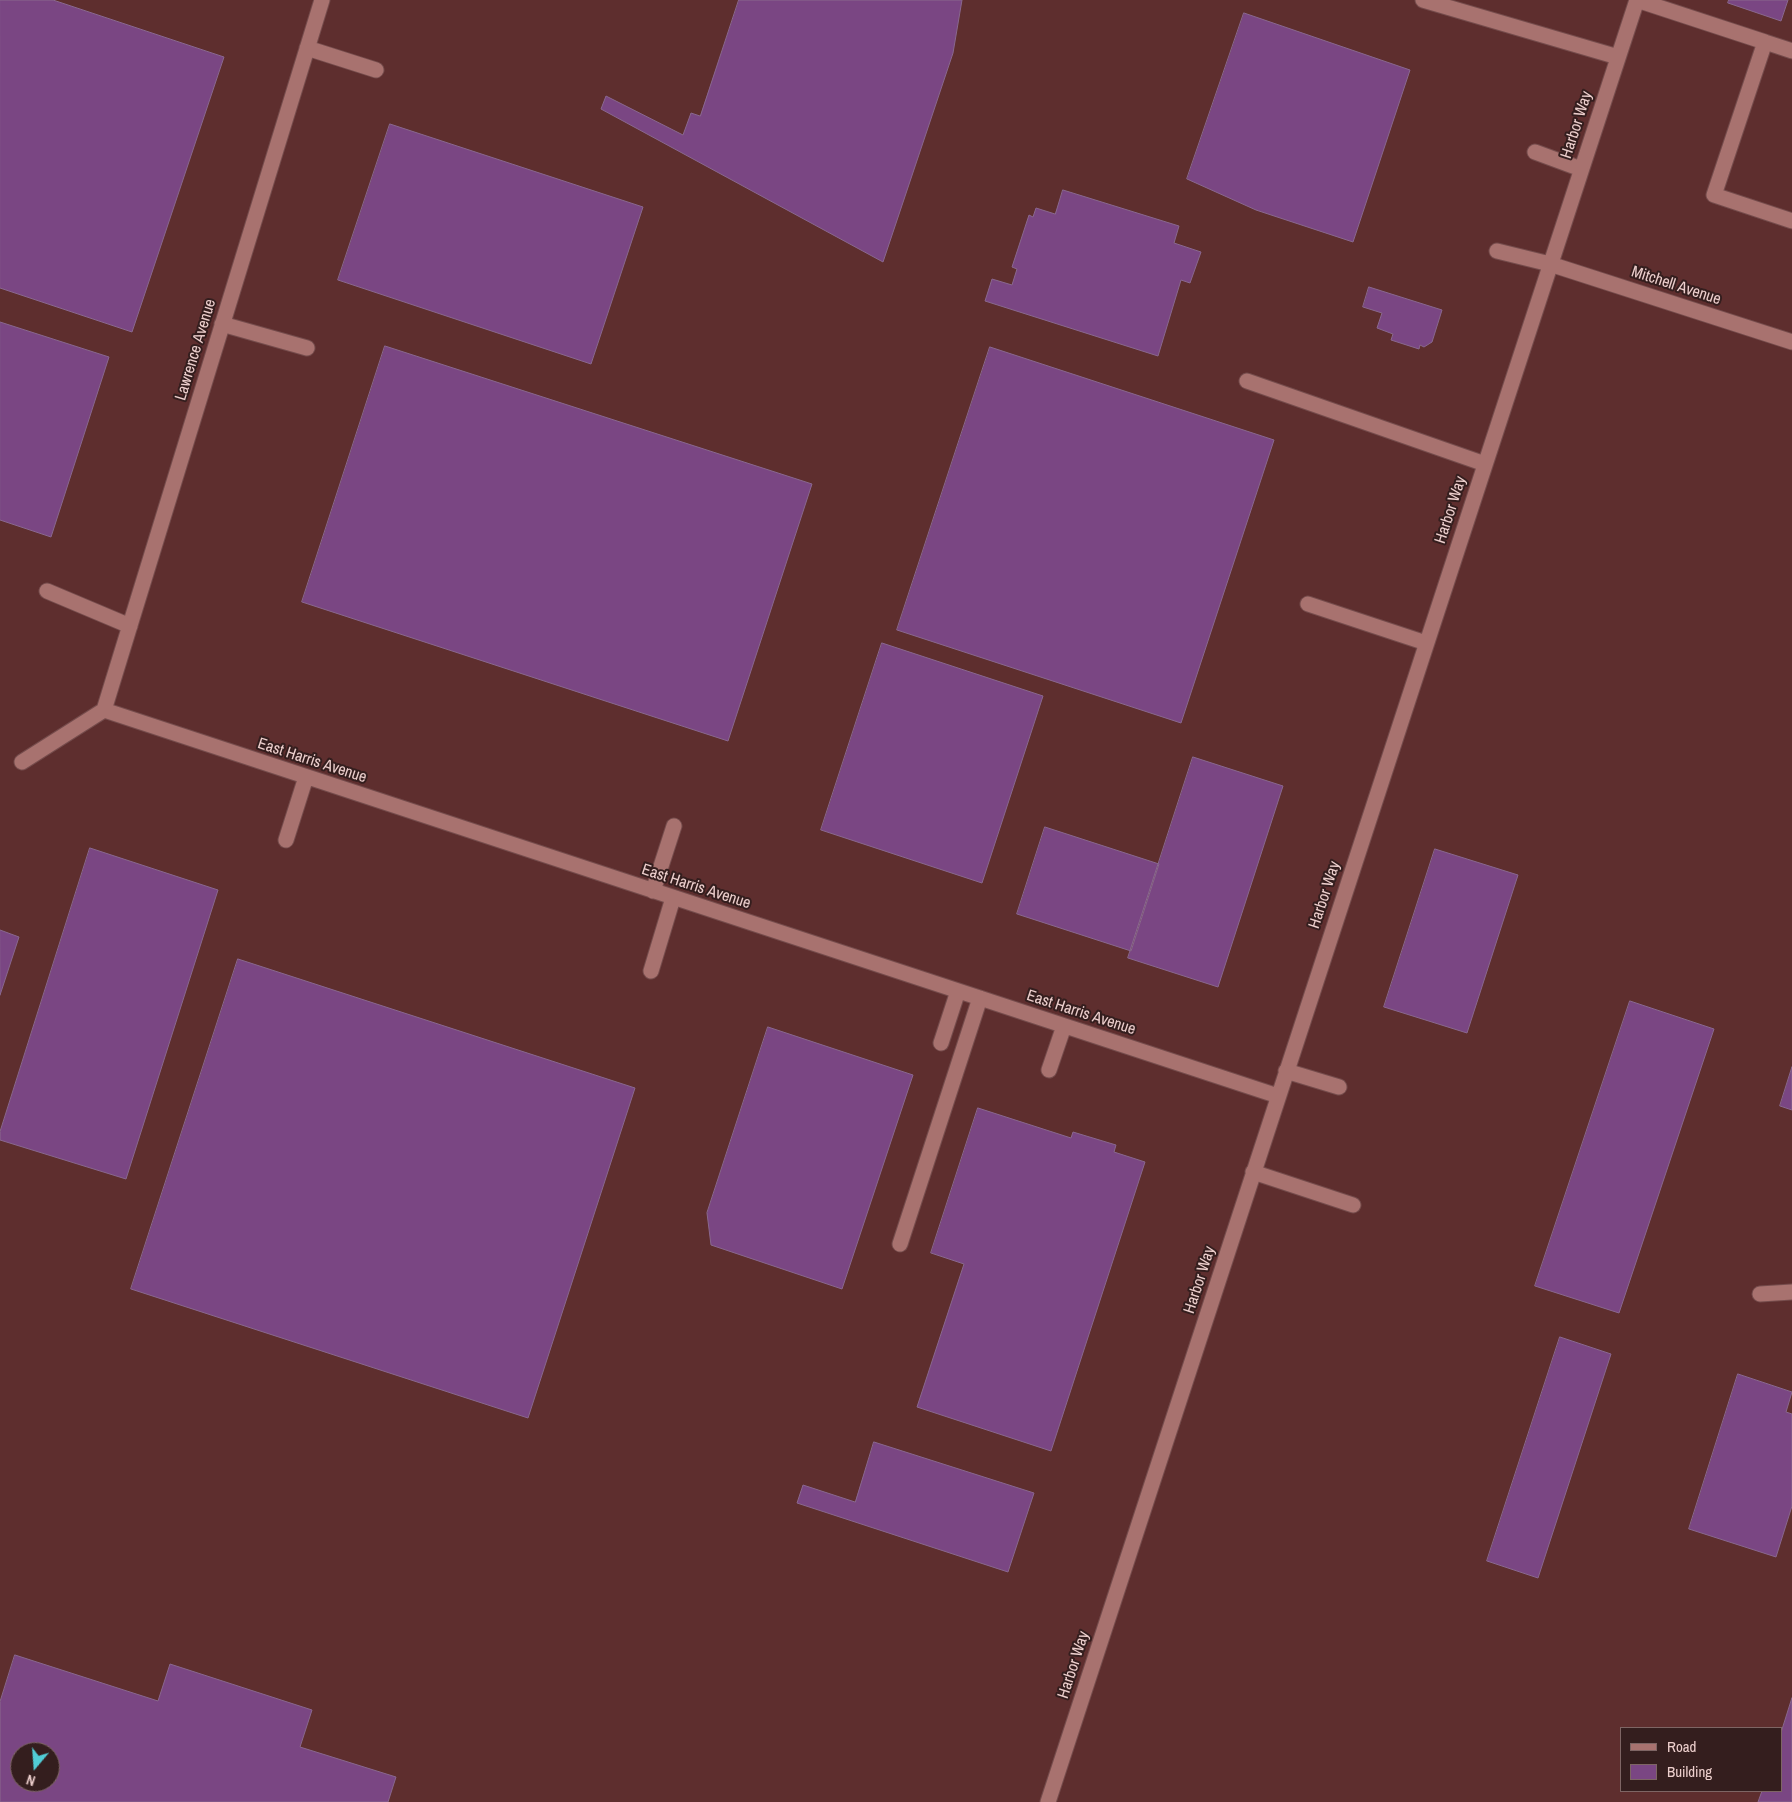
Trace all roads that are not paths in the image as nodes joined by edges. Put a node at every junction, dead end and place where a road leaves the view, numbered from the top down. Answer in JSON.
{"nodes":[{"id":1,"x":322,"y":0,"type":"edge"},
{"id":2,"x":1423,"y":0,"type":"edge"},
{"id":3,"x":1637,"y":0,"type":"edge"},
{"id":4,"x":1765,"y":42,"type":"junction"},
{"id":5,"x":307,"y":48,"type":"junction"},
{"id":6,"x":1792,"y":51,"type":"edge"},
{"id":7,"x":1618,"y":57,"type":"junction"},
{"id":8,"x":376,"y":70,"type":"dead end"},
{"id":9,"x":1535,"y":152,"type":"dead end"},
{"id":10,"x":1581,"y":169,"type":"junction"},
{"id":11,"x":1792,"y":221,"type":"edge"},
{"id":12,"x":1497,"y":251,"type":"dead end"},
{"id":13,"x":1550,"y":264,"type":"junction"},
{"id":14,"x":222,"y":324,"type":"junction"},
{"id":15,"x":1792,"y":342,"type":"edge"},
{"id":16,"x":307,"y":348,"type":"dead end"},
{"id":17,"x":1247,"y":381,"type":"dead end"},
{"id":18,"x":1485,"y":464,"type":"junction"},
{"id":19,"x":47,"y":592,"type":"dead end"},
{"id":20,"x":1308,"y":604,"type":"dead end"},
{"id":21,"x":130,"y":626,"type":"junction"},
{"id":22,"x":1426,"y":643,"type":"junction"},
{"id":23,"x":104,"y":710,"type":"junction"},
{"id":24,"x":22,"y":762,"type":"dead end"},
{"id":25,"x":306,"y":777,"type":"junction"},
{"id":26,"x":674,"y":826,"type":"dead end"},
{"id":27,"x":286,"y":840,"type":"dead end"},
{"id":28,"x":653,"y":891,"type":"junction"},
{"id":29,"x":673,"y":898,"type":"junction"},
{"id":30,"x":651,"y":970,"type":"dead end"},
{"id":31,"x":958,"y":991,"type":"junction"},
{"id":32,"x":980,"y":998,"type":"junction"},
{"id":33,"x":1064,"y":1026,"type":"junction"},
{"id":34,"x":941,"y":1043,"type":"dead end"},
{"id":35,"x":1049,"y":1070,"type":"dead end"},
{"id":36,"x":1286,"y":1071,"type":"junction"},
{"id":37,"x":1339,"y":1087,"type":"dead end"},
{"id":38,"x":1278,"y":1096,"type":"junction"},
{"id":39,"x":1253,"y":1172,"type":"junction"},
{"id":40,"x":1353,"y":1205,"type":"dead end"},
{"id":41,"x":900,"y":1244,"type":"dead end"},
{"id":42,"x":1792,"y":1292,"type":"edge"},
{"id":43,"x":1760,"y":1294,"type":"dead end"},
{"id":44,"x":1048,"y":1802,"type":"edge"}],
"edges":[{"from":1,"to":5,"type":"street","name":"Lawrence Avenue"},
{"from":2,"to":7,"type":"street"},
{"from":3,"to":4,"type":"street"},
{"from":3,"to":7,"type":"street","name":"Harbor Way"},
{"from":4,"to":6,"type":"street"},
{"from":4,"to":11,"type":"street"},
{"from":5,"to":8,"type":"street"},
{"from":5,"to":14,"type":"street","name":"Lawrence Avenue"},
{"from":7,"to":10,"type":"street","name":"Harbor Way"},
{"from":9,"to":10,"type":"street"},
{"from":10,"to":13,"type":"street","name":"Harbor Way"},
{"from":12,"to":13,"type":"street","name":"Mitchell Avenue"},
{"from":13,"to":15,"type":"street","name":"Mitchell Avenue"},
{"from":13,"to":18,"type":"street","name":"Harbor Way"},
{"from":14,"to":16,"type":"street"},
{"from":14,"to":21,"type":"street","name":"Lawrence Avenue"},
{"from":17,"to":18,"type":"street"},
{"from":18,"to":22,"type":"street","name":"Harbor Way"},
{"from":19,"to":21,"type":"street"},
{"from":20,"to":22,"type":"street"},
{"from":21,"to":23,"type":"street","name":"Lawrence Avenue"},
{"from":22,"to":36,"type":"street","name":"Harbor Way"},
{"from":23,"to":24,"type":"street"},
{"from":23,"to":25,"type":"street","name":"East Harris Avenue"},
{"from":25,"to":27,"type":"street"},
{"from":25,"to":28,"type":"street","name":"East Harris Avenue"},
{"from":26,"to":28,"type":"street"},
{"from":28,"to":29,"type":"street","name":"East Harris Avenue"},
{"from":29,"to":30,"type":"street"},
{"from":29,"to":31,"type":"street","name":"East Harris Avenue"},
{"from":31,"to":32,"type":"street","name":"East Harris Avenue"},
{"from":31,"to":34,"type":"street"},
{"from":32,"to":33,"type":"street","name":"East Harris Avenue"},
{"from":32,"to":41,"type":"street"},
{"from":33,"to":35,"type":"street"},
{"from":33,"to":38,"type":"street","name":"East Harris Avenue"},
{"from":36,"to":37,"type":"street"},
{"from":36,"to":38,"type":"street","name":"Harbor Way"},
{"from":38,"to":39,"type":"street","name":"Harbor Way"},
{"from":39,"to":40,"type":"street"},
{"from":39,"to":44,"type":"street","name":"Harbor Way"},
{"from":42,"to":43,"type":"street"}]}
